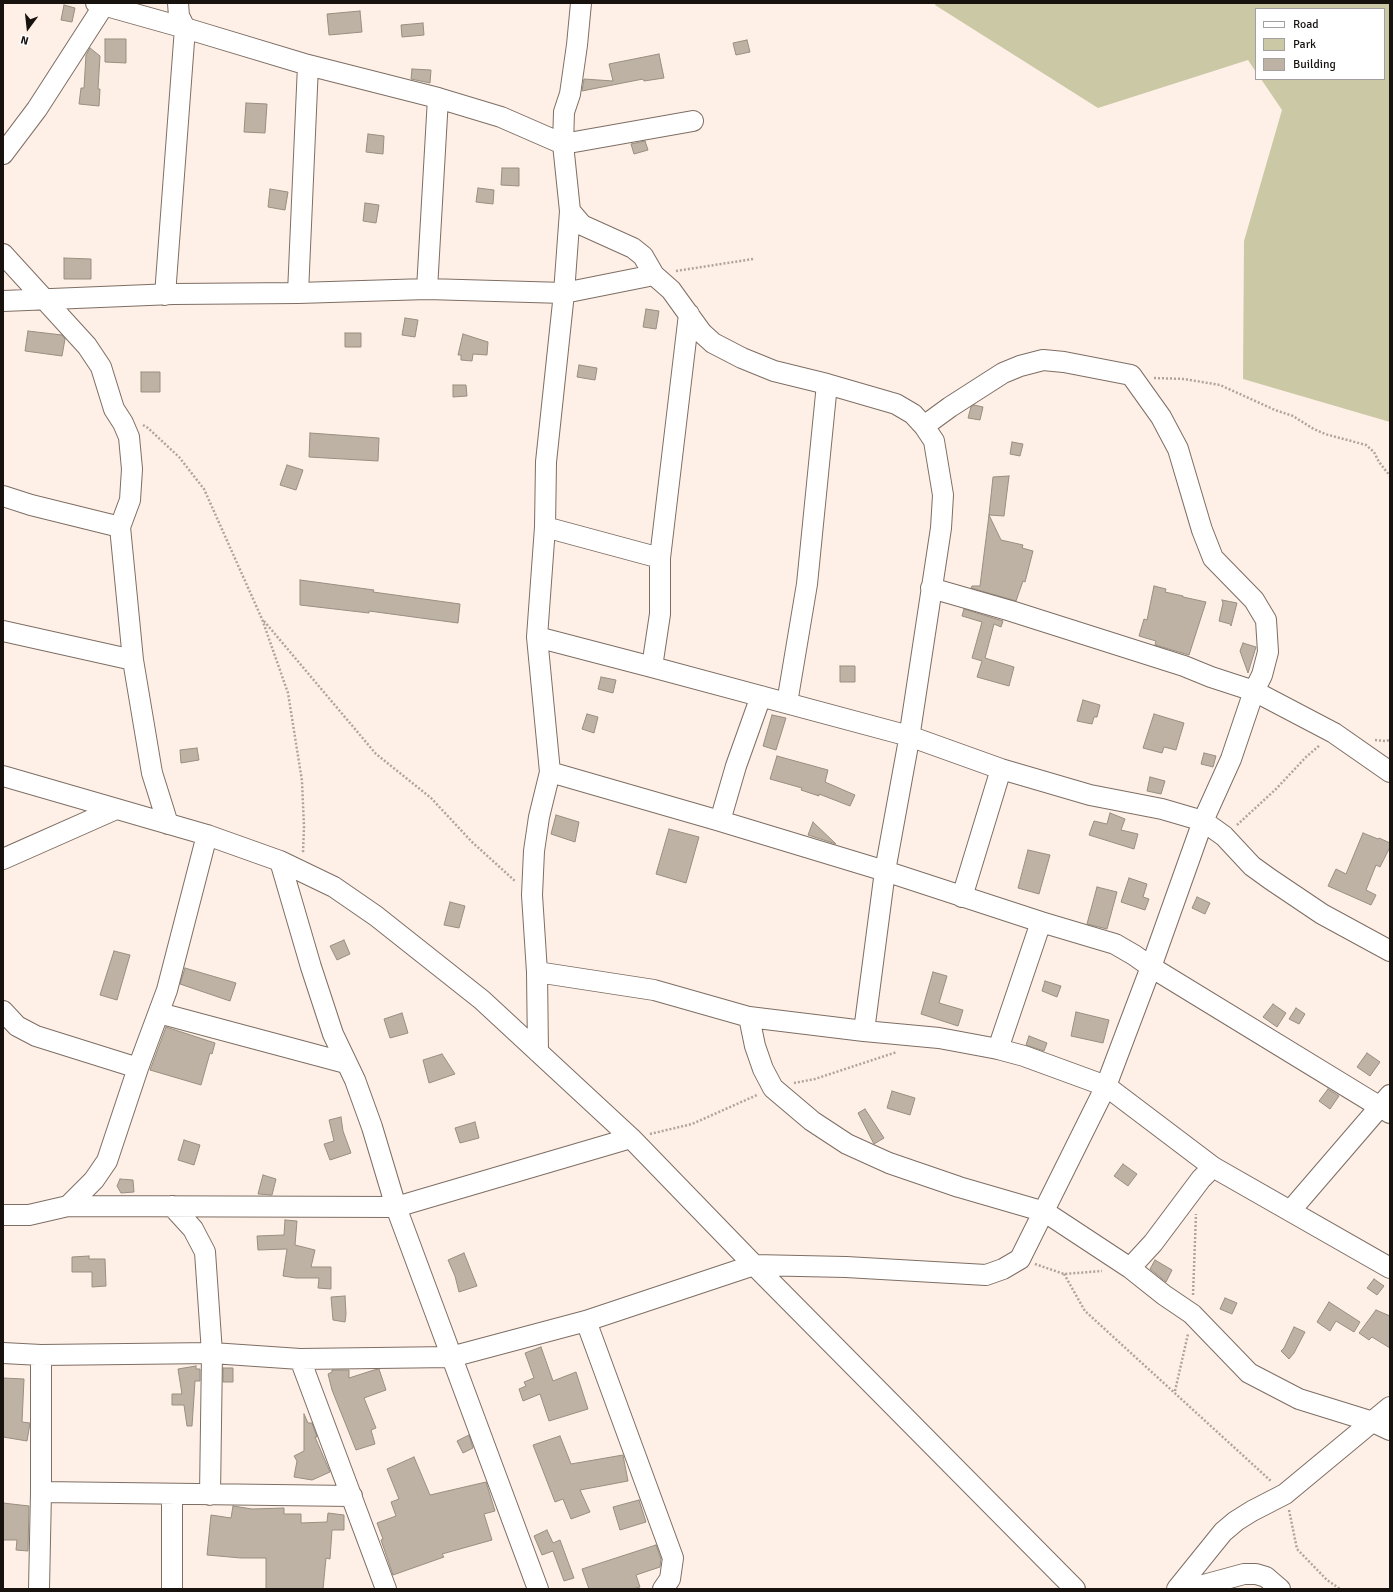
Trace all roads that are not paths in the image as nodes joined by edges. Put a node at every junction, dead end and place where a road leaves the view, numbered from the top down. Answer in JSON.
{"nodes":[{"id":1,"x":178,"y":3,"type":"edge"},
{"id":2,"x":581,"y":3,"type":"edge"},
{"id":3,"x":100,"y":4,"type":"edge"},
{"id":4,"x":185,"y":28,"type":"junction"},
{"id":5,"x":308,"y":65,"type":"junction"},
{"id":6,"x":438,"y":98,"type":"junction"},
{"id":7,"x":693,"y":121,"type":"dead end"},
{"id":8,"x":563,"y":144,"type":"junction"},
{"id":9,"x":3,"y":154,"type":"edge"},
{"id":10,"x":570,"y":212,"type":"junction"},
{"id":11,"x":3,"y":254,"type":"edge"},
{"id":12,"x":654,"y":274,"type":"junction"},
{"id":13,"x":426,"y":288,"type":"junction"},
{"id":14,"x":298,"y":293,"type":"junction"},
{"id":15,"x":564,"y":293,"type":"junction"},
{"id":16,"x":166,"y":295,"type":"junction"},
{"id":17,"x":45,"y":300,"type":"junction"},
{"id":18,"x":3,"y":301,"type":"edge"},
{"id":19,"x":689,"y":314,"type":"junction"},
{"id":20,"x":827,"y":384,"type":"junction"},
{"id":21,"x":924,"y":426,"type":"junction"},
{"id":22,"x":3,"y":496,"type":"edge"},
{"id":23,"x":120,"y":527,"type":"junction"},
{"id":24,"x":545,"y":527,"type":"junction"},
{"id":25,"x":660,"y":558,"type":"junction"},
{"id":26,"x":932,"y":588,"type":"junction"},
{"id":27,"x":3,"y":631,"type":"edge"},
{"id":28,"x":537,"y":637,"type":"junction"},
{"id":29,"x":133,"y":660,"type":"junction"},
{"id":30,"x":652,"y":666,"type":"junction"},
{"id":31,"x":1254,"y":691,"type":"junction"},
{"id":32,"x":761,"y":696,"type":"junction"},
{"id":33,"x":787,"y":703,"type":"junction"},
{"id":34,"x":909,"y":736,"type":"junction"},
{"id":35,"x":1001,"y":769,"type":"junction"},
{"id":36,"x":550,"y":772,"type":"junction"},
{"id":37,"x":1390,"y":772,"type":"edge"},
{"id":38,"x":3,"y":776,"type":"edge"},
{"id":39,"x":116,"y":809,"type":"junction"},
{"id":40,"x":720,"y":821,"type":"junction"},
{"id":41,"x":1203,"y":821,"type":"junction"},
{"id":42,"x":168,"y":824,"type":"junction"},
{"id":43,"x":207,"y":835,"type":"junction"},
{"id":44,"x":3,"y":859,"type":"edge"},
{"id":45,"x":280,"y":861,"type":"junction"},
{"id":46,"x":885,"y":871,"type":"junction"},
{"id":47,"x":962,"y":897,"type":"junction"},
{"id":48,"x":1041,"y":922,"type":"junction"},
{"id":49,"x":1390,"y":951,"type":"edge"},
{"id":50,"x":1151,"y":967,"type":"junction"},
{"id":51,"x":537,"y":972,"type":"junction"},
{"id":52,"x":3,"y":1011,"type":"edge"},
{"id":53,"x":159,"y":1013,"type":"junction"},
{"id":54,"x":749,"y":1017,"type":"junction"},
{"id":55,"x":864,"y":1031,"type":"junction"},
{"id":56,"x":998,"y":1049,"type":"junction"},
{"id":57,"x":538,"y":1052,"type":"junction"},
{"id":58,"x":346,"y":1063,"type":"junction"},
{"id":59,"x":138,"y":1068,"type":"junction"},
{"id":60,"x":1106,"y":1086,"type":"junction"},
{"id":61,"x":1386,"y":1105,"type":"edge"},
{"id":62,"x":631,"y":1138,"type":"junction"},
{"id":63,"x":1212,"y":1167,"type":"junction"},
{"id":64,"x":68,"y":1206,"type":"junction"},
{"id":65,"x":172,"y":1206,"type":"junction"},
{"id":66,"x":396,"y":1206,"type":"junction"},
{"id":67,"x":1291,"y":1210,"type":"junction"},
{"id":68,"x":1045,"y":1212,"type":"junction"},
{"id":69,"x":3,"y":1215,"type":"edge"},
{"id":70,"x":754,"y":1265,"type":"junction"},
{"id":71,"x":1130,"y":1268,"type":"junction"},
{"id":72,"x":1390,"y":1268,"type":"edge"},
{"id":73,"x":586,"y":1321,"type":"junction"},
{"id":74,"x":212,"y":1353,"type":"junction"},
{"id":75,"x":3,"y":1354,"type":"edge"},
{"id":76,"x":41,"y":1355,"type":"junction"},
{"id":77,"x":451,"y":1357,"type":"junction"},
{"id":78,"x":300,"y":1359,"type":"junction"},
{"id":79,"x":1390,"y":1407,"type":"edge"},
{"id":80,"x":1381,"y":1426,"type":"edge"},
{"id":81,"x":42,"y":1492,"type":"junction"},
{"id":82,"x":172,"y":1495,"type":"junction"},
{"id":83,"x":210,"y":1495,"type":"junction"},
{"id":84,"x":352,"y":1496,"type":"junction"},
{"id":85,"x":39,"y":1589,"type":"edge"},
{"id":86,"x":172,"y":1589,"type":"edge"},
{"id":87,"x":386,"y":1589,"type":"edge"},
{"id":88,"x":538,"y":1589,"type":"edge"},
{"id":89,"x":664,"y":1589,"type":"edge"},
{"id":90,"x":1075,"y":1589,"type":"edge"},
{"id":91,"x":1177,"y":1589,"type":"edge"},
{"id":92,"x":1189,"y":1589,"type":"edge"},
{"id":93,"x":1280,"y":1589,"type":"edge"}],
"edges":[{"from":1,"to":4,"type":"street"},
{"from":2,"to":8,"type":"street"},
{"from":3,"to":4,"type":"street"},
{"from":3,"to":9,"type":"street"},
{"from":4,"to":5,"type":"street"},
{"from":4,"to":16,"type":"street"},
{"from":5,"to":6,"type":"street"},
{"from":5,"to":14,"type":"street"},
{"from":6,"to":8,"type":"street"},
{"from":6,"to":13,"type":"street"},
{"from":7,"to":8,"type":"street"},
{"from":8,"to":10,"type":"street"},
{"from":10,"to":12,"type":"street"},
{"from":10,"to":15,"type":"street"},
{"from":11,"to":17,"type":"street"},
{"from":12,"to":15,"type":"street"},
{"from":12,"to":19,"type":"street"},
{"from":13,"to":14,"type":"street"},
{"from":13,"to":15,"type":"street"},
{"from":14,"to":16,"type":"street"},
{"from":15,"to":24,"type":"street"},
{"from":16,"to":17,"type":"street"},
{"from":17,"to":18,"type":"street"},
{"from":17,"to":23,"type":"street"},
{"from":19,"to":20,"type":"street"},
{"from":19,"to":25,"type":"street"},
{"from":20,"to":21,"type":"street"},
{"from":20,"to":33,"type":"street"},
{"from":21,"to":26,"type":"street"},
{"from":21,"to":31,"type":"street"},
{"from":22,"to":23,"type":"street"},
{"from":23,"to":29,"type":"street"},
{"from":24,"to":25,"type":"street"},
{"from":24,"to":28,"type":"street"},
{"from":25,"to":30,"type":"street"},
{"from":26,"to":31,"type":"street"},
{"from":26,"to":34,"type":"street"},
{"from":27,"to":29,"type":"street"},
{"from":28,"to":30,"type":"street"},
{"from":28,"to":36,"type":"street"},
{"from":29,"to":42,"type":"street"},
{"from":30,"to":32,"type":"street"},
{"from":31,"to":37,"type":"street"},
{"from":31,"to":41,"type":"street"},
{"from":32,"to":33,"type":"street"},
{"from":32,"to":40,"type":"street"},
{"from":33,"to":34,"type":"street"},
{"from":34,"to":35,"type":"street"},
{"from":34,"to":46,"type":"street"},
{"from":35,"to":41,"type":"street"},
{"from":35,"to":47,"type":"street"},
{"from":36,"to":40,"type":"street"},
{"from":36,"to":51,"type":"street"},
{"from":38,"to":39,"type":"street"},
{"from":39,"to":42,"type":"street"},
{"from":39,"to":44,"type":"street"},
{"from":40,"to":46,"type":"street"},
{"from":41,"to":49,"type":"street"},
{"from":41,"to":50,"type":"street"},
{"from":42,"to":43,"type":"street"},
{"from":43,"to":45,"type":"street"},
{"from":43,"to":53,"type":"street"},
{"from":45,"to":57,"type":"street"},
{"from":45,"to":58,"type":"street"},
{"from":46,"to":47,"type":"street"},
{"from":46,"to":55,"type":"street"},
{"from":47,"to":48,"type":"street"},
{"from":48,"to":50,"type":"street"},
{"from":48,"to":56,"type":"street"},
{"from":50,"to":60,"type":"street"},
{"from":50,"to":61,"type":"street"},
{"from":51,"to":54,"type":"street"},
{"from":51,"to":57,"type":"street"},
{"from":52,"to":59,"type":"street"},
{"from":53,"to":58,"type":"street"},
{"from":53,"to":59,"type":"street"},
{"from":54,"to":55,"type":"street"},
{"from":54,"to":68,"type":"street"},
{"from":55,"to":56,"type":"street"},
{"from":56,"to":60,"type":"street"},
{"from":57,"to":62,"type":"street"},
{"from":58,"to":66,"type":"street"},
{"from":59,"to":64,"type":"street"},
{"from":60,"to":63,"type":"street"},
{"from":60,"to":68,"type":"street"},
{"from":61,"to":67,"type":"street"},
{"from":62,"to":66,"type":"street"},
{"from":62,"to":70,"type":"street"},
{"from":63,"to":67,"type":"street"},
{"from":63,"to":71,"type":"street"},
{"from":64,"to":65,"type":"street"},
{"from":64,"to":69,"type":"street"},
{"from":65,"to":66,"type":"street"},
{"from":65,"to":74,"type":"street"},
{"from":66,"to":77,"type":"street"},
{"from":67,"to":72,"type":"street"},
{"from":68,"to":70,"type":"street"},
{"from":68,"to":71,"type":"street"},
{"from":70,"to":73,"type":"street"},
{"from":70,"to":90,"type":"street"},
{"from":71,"to":80,"type":"street"},
{"from":73,"to":77,"type":"street"},
{"from":73,"to":89,"type":"street"},
{"from":74,"to":76,"type":"street"},
{"from":74,"to":78,"type":"street"},
{"from":74,"to":83,"type":"street"},
{"from":75,"to":76,"type":"street"},
{"from":76,"to":81,"type":"street"},
{"from":77,"to":78,"type":"street"},
{"from":77,"to":88,"type":"street"},
{"from":78,"to":84,"type":"street"},
{"from":79,"to":80,"type":"street"},
{"from":80,"to":91,"type":"street"},
{"from":81,"to":82,"type":"street"},
{"from":81,"to":85,"type":"street"},
{"from":82,"to":83,"type":"street"},
{"from":82,"to":86,"type":"street"},
{"from":83,"to":84,"type":"street"},
{"from":84,"to":87,"type":"street"},
{"from":92,"to":93,"type":"street"}]}
